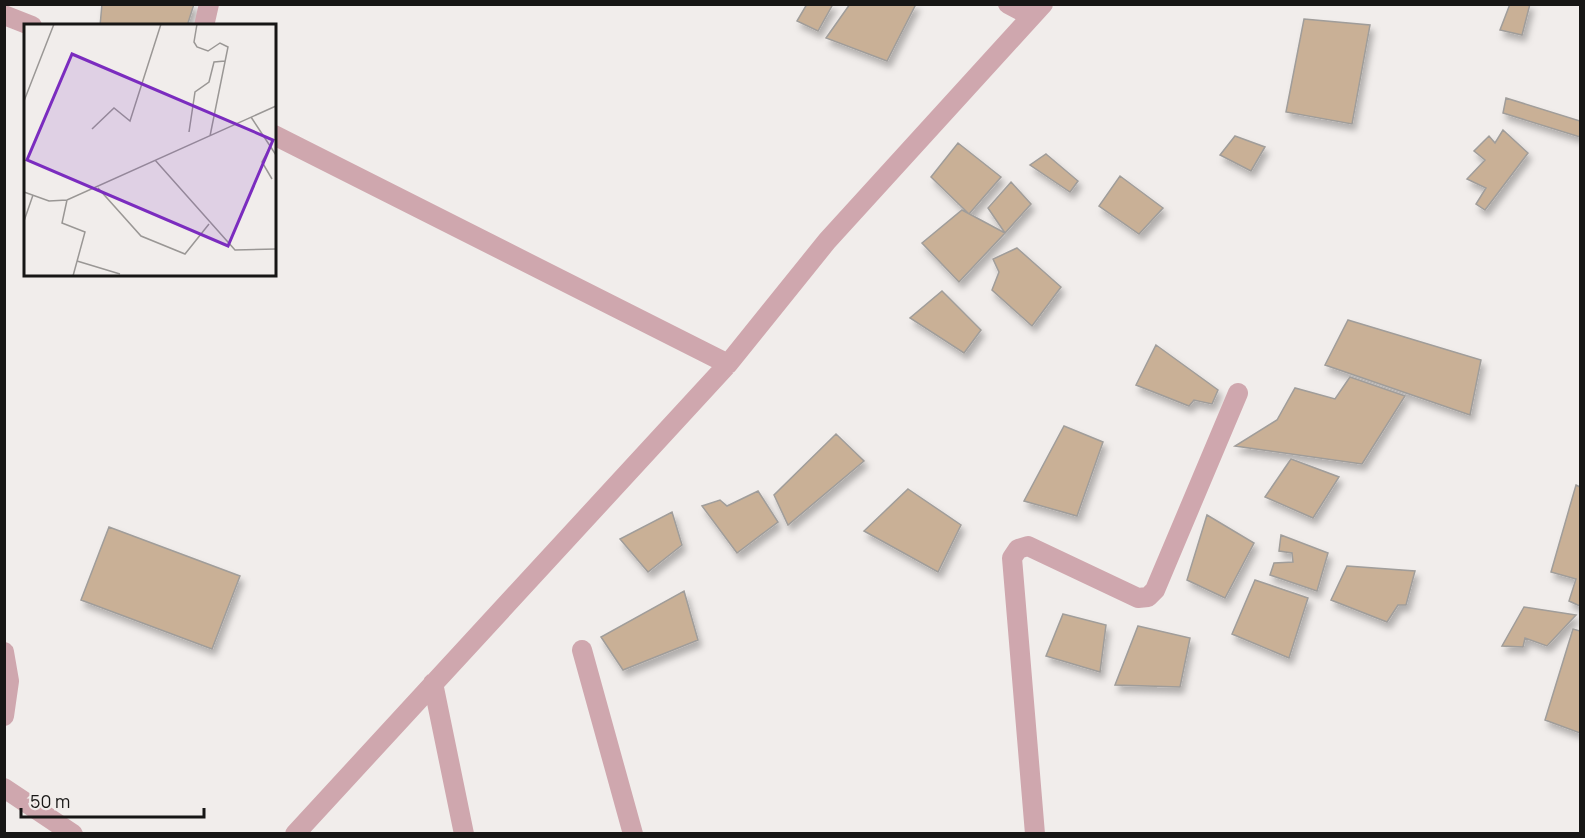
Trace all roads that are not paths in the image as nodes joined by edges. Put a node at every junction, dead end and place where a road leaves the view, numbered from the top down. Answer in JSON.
{"nodes":[{"id":1,"x":209,"y":4,"type":"edge"},
{"id":2,"x":1008,"y":4,"type":"edge"},
{"id":3,"x":1037,"y":10,"type":"edge"},
{"id":4,"x":4,"y":15,"type":"edge"},
{"id":5,"x":27,"y":24,"type":"edge"},
{"id":6,"x":204,"y":24,"type":"edge"},
{"id":7,"x":276,"y":136,"type":"edge"},
{"id":8,"x":728,"y":364,"type":"junction"},
{"id":9,"x":1238,"y":393,"type":"dead end"},
{"id":10,"x":582,"y":650,"type":"dead end"},
{"id":11,"x":4,"y":652,"type":"edge"},
{"id":12,"x":433,"y":682,"type":"junction"},
{"id":13,"x":4,"y":716,"type":"edge"},
{"id":14,"x":4,"y":788,"type":"edge"},
{"id":15,"x":73,"y":834,"type":"edge"},
{"id":16,"x":295,"y":834,"type":"edge"},
{"id":17,"x":464,"y":834,"type":"edge"},
{"id":18,"x":633,"y":834,"type":"edge"},
{"id":19,"x":1035,"y":834,"type":"edge"}],
"edges":[{"from":1,"to":6,"type":"street"},
{"from":2,"to":3,"type":"street"},
{"from":3,"to":8,"type":"street"},
{"from":4,"to":5,"type":"street"},
{"from":7,"to":8,"type":"street"},
{"from":8,"to":12,"type":"street"},
{"from":9,"to":19,"type":"street"},
{"from":10,"to":18,"type":"street"},
{"from":11,"to":13,"type":"street"},
{"from":12,"to":16,"type":"street"},
{"from":12,"to":17,"type":"street"},
{"from":14,"to":15,"type":"street"}]}
